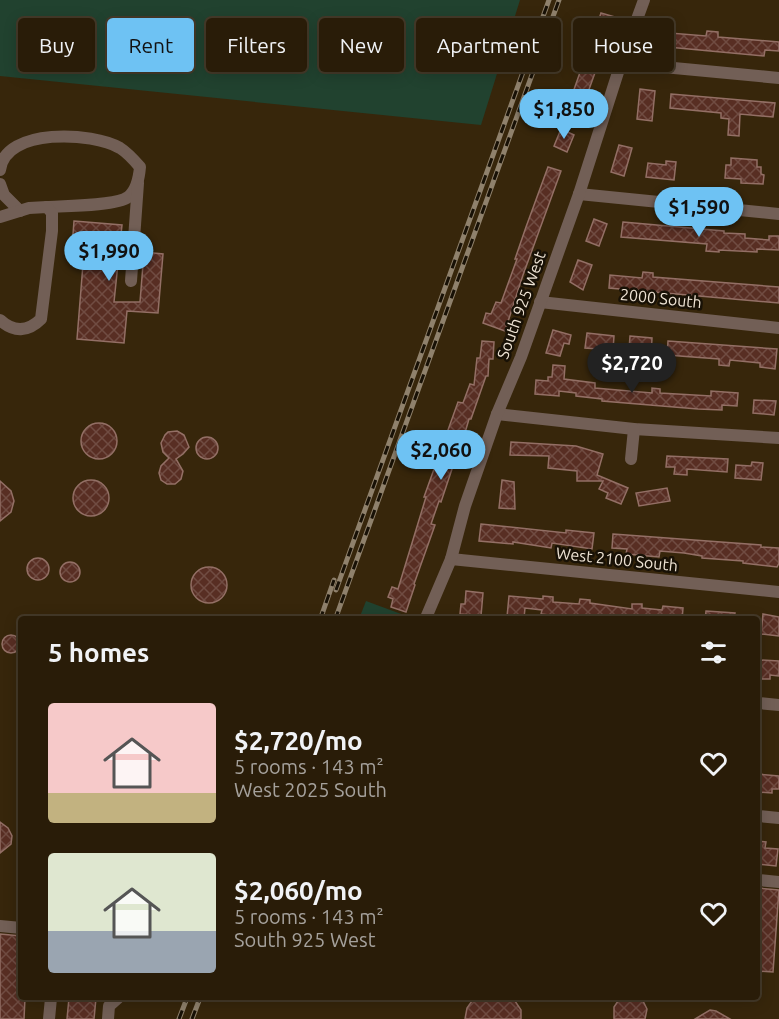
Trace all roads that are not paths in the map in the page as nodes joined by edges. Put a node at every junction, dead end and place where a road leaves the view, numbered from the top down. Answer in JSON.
{"nodes":[{"id":1,"x":644,"y":0,"type":"edge"},
{"id":2,"x":637,"y":18,"type":"edge"},
{"id":3,"x":674,"y":68,"type":"edge"},
{"id":4,"x":618,"y":72,"type":"edge"},
{"id":5,"x":779,"y":78,"type":"edge"},
{"id":6,"x":0,"y":170,"type":"edge"},
{"id":7,"x":138,"y":182,"type":"junction"},
{"id":8,"x":0,"y":184,"type":"edge"},
{"id":9,"x":579,"y":194,"type":"junction"},
{"id":10,"x":47,"y":207,"type":"junction"},
{"id":11,"x":20,"y":211,"type":"junction"},
{"id":12,"x":779,"y":214,"type":"edge"},
{"id":13,"x":0,"y":217,"type":"edge"},
{"id":14,"x":131,"y":281,"type":"dead end"},
{"id":15,"x":540,"y":302,"type":"junction"},
{"id":16,"x":0,"y":320,"type":"edge"},
{"id":17,"x":779,"y":328,"type":"edge"},
{"id":18,"x":497,"y":414,"type":"junction"},
{"id":19,"x":634,"y":429,"type":"junction"},
{"id":20,"x":779,"y":438,"type":"edge"},
{"id":21,"x":631,"y":459,"type":"dead end"},
{"id":22,"x":451,"y":559,"type":"junction"},
{"id":23,"x":779,"y":592,"type":"edge"},
{"id":24,"x":427,"y":616,"type":"edge"},
{"id":25,"x":760,"y":703,"type":"edge"},
{"id":26,"x":779,"y":705,"type":"edge"},
{"id":27,"x":760,"y":816,"type":"edge"},
{"id":28,"x":779,"y":818,"type":"edge"},
{"id":29,"x":760,"y":880,"type":"edge"},
{"id":30,"x":779,"y":882,"type":"edge"},
{"id":31,"x":0,"y":926,"type":"edge"},
{"id":32,"x":18,"y":928,"type":"edge"},
{"id":33,"x":51,"y":1000,"type":"edge"},
{"id":34,"x":116,"y":1000,"type":"edge"},
{"id":35,"x":50,"y":1019,"type":"edge"},
{"id":36,"x":108,"y":1019,"type":"edge"}],
"edges":[{"from":1,"to":2,"type":"street","name":"South 925 West"},
{"from":3,"to":5,"type":"street"},
{"from":4,"to":9,"type":"street","name":"South 925 West"},
{"from":6,"to":7,"type":"street"},
{"from":7,"to":10,"type":"street"},
{"from":7,"to":14,"type":"street"},
{"from":8,"to":11,"type":"street"},
{"from":9,"to":12,"type":"street"},
{"from":9,"to":15,"type":"street","name":"South 925 West"},
{"from":10,"to":11,"type":"street"},
{"from":10,"to":16,"type":"street"},
{"from":11,"to":13,"type":"street"},
{"from":15,"to":17,"type":"street","name":"2000 South"},
{"from":15,"to":18,"type":"street","name":"South 925 West"},
{"from":18,"to":19,"type":"street"},
{"from":18,"to":22,"type":"street","name":"South 925 West"},
{"from":19,"to":20,"type":"street"},
{"from":19,"to":21,"type":"street"},
{"from":22,"to":23,"type":"street","name":"West 2100 South"},
{"from":22,"to":24,"type":"street","name":"South 925 West"},
{"from":25,"to":26,"type":"street"},
{"from":27,"to":28,"type":"street"},
{"from":29,"to":30,"type":"street"},
{"from":31,"to":32,"type":"street"},
{"from":33,"to":35,"type":"street"},
{"from":34,"to":36,"type":"street"}]}
